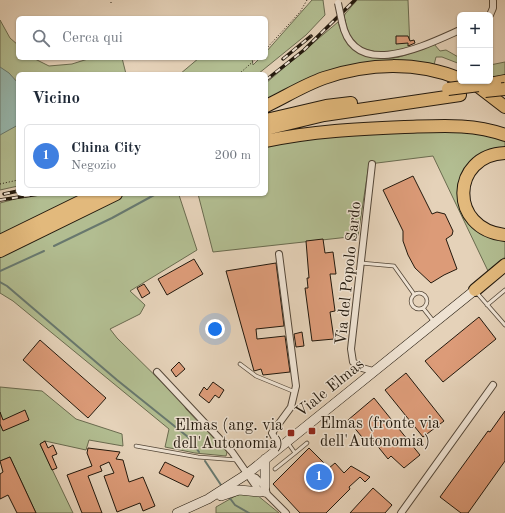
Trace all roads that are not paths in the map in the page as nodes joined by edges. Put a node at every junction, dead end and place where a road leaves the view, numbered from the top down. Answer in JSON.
{"nodes":[{"id":1,"x":494,"y":0,"type":"edge"},
{"id":2,"x":338,"y":2,"type":"edge"},
{"id":3,"x":491,"y":12,"type":"edge"},
{"id":4,"x":457,"y":31,"type":"edge"},
{"id":5,"x":457,"y":78,"type":"edge"},
{"id":6,"x":472,"y":84,"type":"edge"},
{"id":7,"x":502,"y":84,"type":"edge"},
{"id":8,"x":268,"y":105,"type":"edge"},
{"id":9,"x":505,"y":107,"type":"edge"},
{"id":10,"x":268,"y":120,"type":"edge"},
{"id":11,"x":268,"y":129,"type":"edge"},
{"id":12,"x":505,"y":135,"type":"edge"},
{"id":13,"x":268,"y":141,"type":"edge"},
{"id":14,"x":505,"y":153,"type":"edge"},
{"id":15,"x":372,"y":164,"type":"dead end"},
{"id":16,"x":97,"y":196,"type":"edge"},
{"id":17,"x":505,"y":235,"type":"edge"},
{"id":18,"x":0,"y":241,"type":"edge"},
{"id":19,"x":0,"y":251,"type":"edge"},
{"id":20,"x":279,"y":254,"type":"dead end"},
{"id":21,"x":361,"y":263,"type":"junction"},
{"id":22,"x":503,"y":267,"type":"edge"},
{"id":23,"x":475,"y":290,"type":"junction"},
{"id":24,"x":505,"y":290,"type":"edge"},
{"id":25,"x":414,"y":294,"type":"junction"},
{"id":26,"x":487,"y":305,"type":"junction"},
{"id":27,"x":424,"y":308,"type":"junction"},
{"id":28,"x":434,"y":322,"type":"junction"},
{"id":29,"x":505,"y":325,"type":"edge"},
{"id":30,"x":240,"y":364,"type":"dead end"},
{"id":31,"x":373,"y":371,"type":"junction"},
{"id":32,"x":157,"y":372,"type":"dead end"},
{"id":33,"x":493,"y":385,"type":"dead end"},
{"id":34,"x":295,"y":392,"type":"junction"},
{"id":35,"x":307,"y":443,"type":"dead end"},
{"id":36,"x":283,"y":444,"type":"junction"},
{"id":37,"x":136,"y":446,"type":"dead end"},
{"id":38,"x":295,"y":453,"type":"junction"},
{"id":39,"x":265,"y":459,"type":"junction"},
{"id":40,"x":238,"y":460,"type":"junction"},
{"id":41,"x":276,"y":469,"type":"dead end"},
{"id":42,"x":247,"y":474,"type":"junction"},
{"id":43,"x":264,"y":491,"type":"junction"},
{"id":44,"x":208,"y":499,"type":"junction"},
{"id":45,"x":178,"y":513,"type":"edge"},
{"id":46,"x":286,"y":513,"type":"edge"},
{"id":47,"x":401,"y":513,"type":"edge"}],
"edges":[{"from":1,"to":3,"type":"street"},
{"from":2,"to":4,"type":"street","bridge":true},
{"from":5,"to":8,"type":"highway"},
{"from":6,"to":9,"type":"highway"},
{"from":7,"to":10,"type":"highway","bridge":true},
{"from":7,"to":11,"type":"highway","bridge":true},
{"from":12,"to":13,"type":"highway"},
{"from":14,"to":17,"type":"highway"},
{"from":15,"to":21,"type":"street","name":"Via del Popolo Sardo"},
{"from":16,"to":18,"type":"highway"},
{"from":16,"to":19,"type":"highway"},
{"from":20,"to":34,"type":"street"},
{"from":21,"to":25,"type":"lane"},
{"from":21,"to":31,"type":"street","name":"Via del Popolo Sardo"},
{"from":22,"to":23,"type":"highway"},
{"from":23,"to":26,"type":"lane"},
{"from":23,"to":28,"type":"main road","name":"Viale Elmas"},
{"from":24,"to":26,"type":"lane"},
{"from":25,"to":27,"type":"lane"},
{"from":25,"to":27,"type":"lane"},
{"from":26,"to":29,"type":"lane"},
{"from":27,"to":28,"type":"lane"},
{"from":28,"to":31,"type":"main road","name":"Viale Elmas"},
{"from":30,"to":34,"type":"lane"},
{"from":31,"to":36,"type":"main road","name":"Viale Elmas"},
{"from":32,"to":40,"type":"street"},
{"from":33,"to":47,"type":"street"},
{"from":34,"to":36,"type":"street"},
{"from":35,"to":38,"type":"lane"},
{"from":36,"to":38,"type":"lane"},
{"from":36,"to":39,"type":"main road","name":"Viale Elmas"},
{"from":37,"to":40,"type":"lane"},
{"from":38,"to":41,"type":"lane"},
{"from":39,"to":42,"type":"main road","name":"Viale Elmas"},
{"from":39,"to":43,"type":"main road"},
{"from":40,"to":42,"type":"street"},
{"from":42,"to":43,"type":"street"},
{"from":42,"to":44,"type":"main road","name":"Viale Elmas"},
{"from":43,"to":44,"type":"main road"},
{"from":43,"to":46,"type":"street"},
{"from":44,"to":45,"type":"main road","name":"Viale Elmas"}]}
